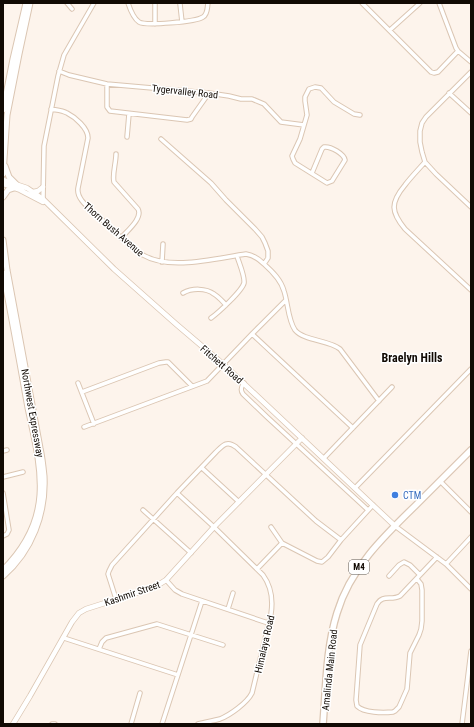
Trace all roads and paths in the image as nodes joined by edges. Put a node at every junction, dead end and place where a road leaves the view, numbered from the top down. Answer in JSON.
{"nodes":[{"id":1,"x":26,"y":3,"type":"edge"},
{"id":2,"x":30,"y":3,"type":"edge"},
{"id":3,"x":67,"y":3,"type":"edge"},
{"id":4,"x":94,"y":3,"type":"edge"},
{"id":5,"x":128,"y":3,"type":"edge"},
{"id":6,"x":155,"y":3,"type":"edge"},
{"id":7,"x":208,"y":3,"type":"edge"},
{"id":8,"x":420,"y":3,"type":"edge"},
{"id":9,"x":439,"y":3,"type":"edge"},
{"id":10,"x":180,"y":4,"type":"dead end"},
{"id":11,"x":365,"y":4,"type":"edge"},
{"id":12,"x":72,"y":9,"type":"dead end"},
{"id":13,"x":182,"y":22,"type":"junction"},
{"id":14,"x":155,"y":24,"type":"junction"},
{"id":15,"x":390,"y":30,"type":"junction"},
{"id":16,"x":458,"y":51,"type":"junction"},
{"id":17,"x":471,"y":62,"type":"edge"},
{"id":18,"x":59,"y":71,"type":"junction"},
{"id":19,"x":471,"y":72,"type":"edge"},
{"id":20,"x":107,"y":84,"type":"junction"},
{"id":21,"x":209,"y":93,"type":"junction"},
{"id":22,"x":449,"y":93,"type":"junction"},
{"id":23,"x":51,"y":109,"type":"junction"},
{"id":24,"x":3,"y":110,"type":"edge"},
{"id":25,"x":129,"y":114,"type":"junction"},
{"id":26,"x":471,"y":114,"type":"edge"},
{"id":27,"x":360,"y":115,"type":"dead end"},
{"id":28,"x":304,"y":124,"type":"junction"},
{"id":29,"x":127,"y":137,"type":"dead end"},
{"id":30,"x":161,"y":139,"type":"dead end"},
{"id":31,"x":116,"y":154,"type":"dead end"},
{"id":32,"x":4,"y":161,"type":"edge"},
{"id":33,"x":425,"y":162,"type":"junction"},
{"id":34,"x":312,"y":173,"type":"junction"},
{"id":35,"x":3,"y":174,"type":"edge"},
{"id":36,"x":3,"y":180,"type":"edge"},
{"id":37,"x":3,"y":184,"type":"edge"},
{"id":38,"x":15,"y":186,"type":"junction"},
{"id":39,"x":43,"y":187,"type":"junction"},
{"id":40,"x":33,"y":192,"type":"junction"},
{"id":41,"x":3,"y":197,"type":"edge"},
{"id":42,"x":42,"y":201,"type":"junction"},
{"id":43,"x":471,"y":207,"type":"edge"},
{"id":44,"x":121,"y":238,"type":"junction"},
{"id":45,"x":3,"y":240,"type":"edge"},
{"id":46,"x":163,"y":244,"type":"dead end"},
{"id":47,"x":237,"y":256,"type":"junction"},
{"id":48,"x":162,"y":262,"type":"junction"},
{"id":49,"x":264,"y":264,"type":"junction"},
{"id":50,"x":3,"y":273,"type":"edge"},
{"id":51,"x":471,"y":290,"type":"edge"},
{"id":52,"x":184,"y":293,"type":"dead end"},
{"id":53,"x":286,"y":300,"type":"junction"},
{"id":54,"x":226,"y":305,"type":"junction"},
{"id":55,"x":211,"y":318,"type":"dead end"},
{"id":56,"x":252,"y":334,"type":"junction"},
{"id":57,"x":223,"y":364,"type":"junction"},
{"id":58,"x":471,"y":368,"type":"edge"},
{"id":59,"x":78,"y":383,"type":"dead end"},
{"id":60,"x":244,"y":383,"type":"junction"},
{"id":61,"x":192,"y":386,"type":"junction"},
{"id":62,"x":392,"y":387,"type":"dead end"},
{"id":63,"x":82,"y":392,"type":"junction"},
{"id":64,"x":379,"y":401,"type":"junction"},
{"id":65,"x":94,"y":424,"type":"junction"},
{"id":66,"x":84,"y":427,"type":"dead end"},
{"id":67,"x":353,"y":428,"type":"junction"},
{"id":68,"x":302,"y":438,"type":"junction"},
{"id":69,"x":296,"y":444,"type":"junction"},
{"id":70,"x":471,"y":450,"type":"edge"},
{"id":71,"x":324,"y":458,"type":"junction"},
{"id":72,"x":202,"y":468,"type":"junction"},
{"id":73,"x":23,"y":472,"type":"dead end"},
{"id":74,"x":266,"y":475,"type":"junction"},
{"id":75,"x":3,"y":477,"type":"edge"},
{"id":76,"x":440,"y":480,"type":"junction"},
{"id":77,"x":355,"y":488,"type":"junction"},
{"id":78,"x":3,"y":493,"type":"edge"},
{"id":79,"x":176,"y":493,"type":"junction"},
{"id":80,"x":239,"y":502,"type":"junction"},
{"id":81,"x":373,"y":505,"type":"junction"},
{"id":82,"x":4,"y":506,"type":"edge"},
{"id":83,"x":143,"y":510,"type":"dead end"},
{"id":84,"x":368,"y":510,"type":"junction"},
{"id":85,"x":471,"y":512,"type":"edge"},
{"id":86,"x":153,"y":518,"type":"junction"},
{"id":87,"x":395,"y":526,"type":"junction"},
{"id":88,"x":214,"y":527,"type":"junction"},
{"id":89,"x":271,"y":527,"type":"dead end"},
{"id":90,"x":3,"y":536,"type":"edge"},
{"id":91,"x":471,"y":537,"type":"edge"},
{"id":92,"x":341,"y":540,"type":"junction"},
{"id":93,"x":282,"y":543,"type":"junction"},
{"id":94,"x":191,"y":553,"type":"junction"},
{"id":95,"x":436,"y":557,"type":"junction"},
{"id":96,"x":446,"y":564,"type":"junction"},
{"id":97,"x":257,"y":569,"type":"junction"},
{"id":98,"x":3,"y":570,"type":"edge"},
{"id":99,"x":3,"y":576,"type":"edge"},
{"id":100,"x":389,"y":576,"type":"dead end"},
{"id":101,"x":418,"y":577,"type":"junction"},
{"id":102,"x":166,"y":580,"type":"junction"},
{"id":103,"x":471,"y":590,"type":"edge"},
{"id":104,"x":233,"y":593,"type":"dead end"},
{"id":105,"x":116,"y":600,"type":"junction"},
{"id":106,"x":202,"y":601,"type":"junction"},
{"id":107,"x":228,"y":609,"type":"junction"},
{"id":108,"x":268,"y":623,"type":"junction"},
{"id":109,"x":191,"y":634,"type":"junction"},
{"id":110,"x":64,"y":638,"type":"junction"},
{"id":111,"x":223,"y":645,"type":"dead end"},
{"id":112,"x":99,"y":649,"type":"junction"},
{"id":113,"x":471,"y":651,"type":"edge"},
{"id":114,"x":178,"y":675,"type":"junction"},
{"id":115,"x":140,"y":694,"type":"dead end"},
{"id":116,"x":13,"y":724,"type":"edge"},
{"id":117,"x":131,"y":724,"type":"edge"},
{"id":118,"x":162,"y":724,"type":"edge"},
{"id":119,"x":198,"y":724,"type":"edge"},
{"id":120,"x":323,"y":724,"type":"edge"},
{"id":121,"x":462,"y":724,"type":"edge"}],
"edges":[{"from":1,"to":24,"type":"main road"},
{"from":2,"to":32,"type":"main road"},
{"from":3,"to":12,"type":"street"},
{"from":4,"to":18,"type":"street"},
{"from":5,"to":14,"type":"street"},
{"from":6,"to":14,"type":"street"},
{"from":7,"to":13,"type":"street"},
{"from":8,"to":15,"type":"street"},
{"from":9,"to":16,"type":"street"},
{"from":10,"to":13,"type":"street"},
{"from":11,"to":15,"type":"street"},
{"from":13,"to":14,"type":"street"},
{"from":15,"to":16,"type":"street"},
{"from":16,"to":17,"type":"street"},
{"from":18,"to":20,"type":"street","name":"Tygervalley Road"},
{"from":18,"to":23,"type":"street"},
{"from":19,"to":22,"type":"street"},
{"from":20,"to":21,"type":"street","name":"Tygervalley Road"},
{"from":20,"to":25,"type":"street"},
{"from":21,"to":25,"type":"street"},
{"from":21,"to":28,"type":"street","name":"Tygervalley Road"},
{"from":22,"to":26,"type":"street"},
{"from":22,"to":33,"type":"street"},
{"from":23,"to":39,"type":"street"},
{"from":23,"to":44,"type":"street","name":"Thorn Bush Avenue"},
{"from":25,"to":29,"type":"street"},
{"from":27,"to":28,"type":"street"},
{"from":28,"to":34,"type":"street"},
{"from":30,"to":49,"type":"street"},
{"from":31,"to":44,"type":"street"},
{"from":32,"to":35,"type":"main road"},
{"from":32,"to":38,"type":"main road"},
{"from":33,"to":43,"type":"street"},
{"from":33,"to":51,"type":"street"},
{"from":34,"to":34,"type":"street"},
{"from":36,"to":38,"type":"street","name":"Fitchett Road"},
{"from":37,"to":38,"type":"street","name":"Fitchett Road"},
{"from":38,"to":40,"type":"street","name":"Fitchett Road"},
{"from":38,"to":41,"type":"main road"},
{"from":38,"to":42,"type":"street","name":"Fitchett Road"},
{"from":39,"to":40,"type":"street"},
{"from":39,"to":42,"type":"street"},
{"from":40,"to":42,"type":"street","name":"Fitchett Road"},
{"from":42,"to":57,"type":"street","name":"Fitchett Road"},
{"from":44,"to":48,"type":"street","name":"Thorn Bush Avenue"},
{"from":45,"to":99,"type":"main road","name":"Northwest Expressway"},
{"from":46,"to":48,"type":"street"},
{"from":47,"to":48,"type":"street","name":"Thorn Bush Avenue"},
{"from":47,"to":49,"type":"street","name":"Thorn Bush Avenue"},
{"from":47,"to":54,"type":"street"},
{"from":49,"to":53,"type":"street","name":"Thorn Bush Avenue"},
{"from":50,"to":98,"type":"main road","name":"Northwest Expressway"},
{"from":52,"to":54,"type":"street"},
{"from":53,"to":56,"type":"street"},
{"from":53,"to":64,"type":"street","name":"Thorn Bush Avenue"},
{"from":54,"to":55,"type":"street"},
{"from":56,"to":57,"type":"street"},
{"from":56,"to":67,"type":"street"},
{"from":57,"to":60,"type":"street","name":"Fitchett Road"},
{"from":57,"to":61,"type":"street"},
{"from":58,"to":77,"type":"street"},
{"from":59,"to":63,"type":"street"},
{"from":60,"to":68,"type":"street","name":"Fitchett Road"},
{"from":60,"to":69,"type":"street"},
{"from":61,"to":63,"type":"street"},
{"from":61,"to":65,"type":"street"},
{"from":62,"to":64,"type":"street"},
{"from":63,"to":65,"type":"street"},
{"from":64,"to":67,"type":"street"},
{"from":65,"to":66,"type":"street"},
{"from":67,"to":71,"type":"street"},
{"from":68,"to":69,"type":"street","name":"Kashmir Street"},
{"from":68,"to":71,"type":"street","name":"Fitchett Road"},
{"from":69,"to":74,"type":"street","name":"Kashmir Street"},
{"from":69,"to":84,"type":"street"},
{"from":70,"to":76,"type":"main road","name":"Amalinda Main Road","number":"M4"},
{"from":71,"to":77,"type":"street","name":"Fitchett Road"},
{"from":72,"to":74,"type":"street"},
{"from":72,"to":79,"type":"street"},
{"from":72,"to":80,"type":"street"},
{"from":73,"to":75,"type":"street"},
{"from":74,"to":80,"type":"street","name":"Kashmir Street"},
{"from":74,"to":92,"type":"street"},
{"from":76,"to":85,"type":"street"},
{"from":76,"to":87,"type":"main road","name":"Amalinda Main Road","number":"M4"},
{"from":77,"to":81,"type":"street","name":"Fitchett Road"},
{"from":78,"to":82,"type":"street"},
{"from":79,"to":86,"type":"street"},
{"from":79,"to":88,"type":"street","name":"Himalaya Road"},
{"from":80,"to":88,"type":"street","name":"Kashmir Street"},
{"from":81,"to":84,"type":"street"},
{"from":81,"to":87,"type":"street","name":"Fitchett Road"},
{"from":82,"to":90,"type":"street"},
{"from":83,"to":86,"type":"street"},
{"from":84,"to":92,"type":"street"},
{"from":86,"to":94,"type":"street"},
{"from":86,"to":105,"type":"street"},
{"from":87,"to":95,"type":"street"},
{"from":87,"to":120,"type":"main road","name":"Amalinda Main Road","number":"M4"},
{"from":88,"to":94,"type":"street","name":"Kashmir Street"},
{"from":88,"to":97,"type":"street","name":"Himalaya Road"},
{"from":89,"to":93,"type":"street"},
{"from":91,"to":96,"type":"street"},
{"from":92,"to":93,"type":"street"},
{"from":93,"to":97,"type":"street"},
{"from":94,"to":102,"type":"street","name":"Kashmir Street"},
{"from":95,"to":96,"type":"street"},
{"from":95,"to":101,"type":"street"},
{"from":96,"to":103,"type":"street"},
{"from":97,"to":108,"type":"street","name":"Himalaya Road"},
{"from":100,"to":101,"type":"street"},
{"from":101,"to":101,"type":"street"},
{"from":102,"to":105,"type":"street","name":"Kashmir Street"},
{"from":102,"to":106,"type":"street"},
{"from":104,"to":107,"type":"street"},
{"from":105,"to":110,"type":"street","name":"Kashmir Street"},
{"from":106,"to":107,"type":"street"},
{"from":106,"to":109,"type":"street"},
{"from":107,"to":108,"type":"street"},
{"from":108,"to":119,"type":"street","name":"Himalaya Road"},
{"from":109,"to":111,"type":"street"},
{"from":109,"to":112,"type":"street"},
{"from":109,"to":114,"type":"street"},
{"from":110,"to":112,"type":"street"},
{"from":110,"to":116,"type":"street","name":"Kashmir Street"},
{"from":112,"to":114,"type":"street"},
{"from":113,"to":121,"type":"street"},
{"from":114,"to":118,"type":"street"},
{"from":115,"to":117,"type":"street"}]}
